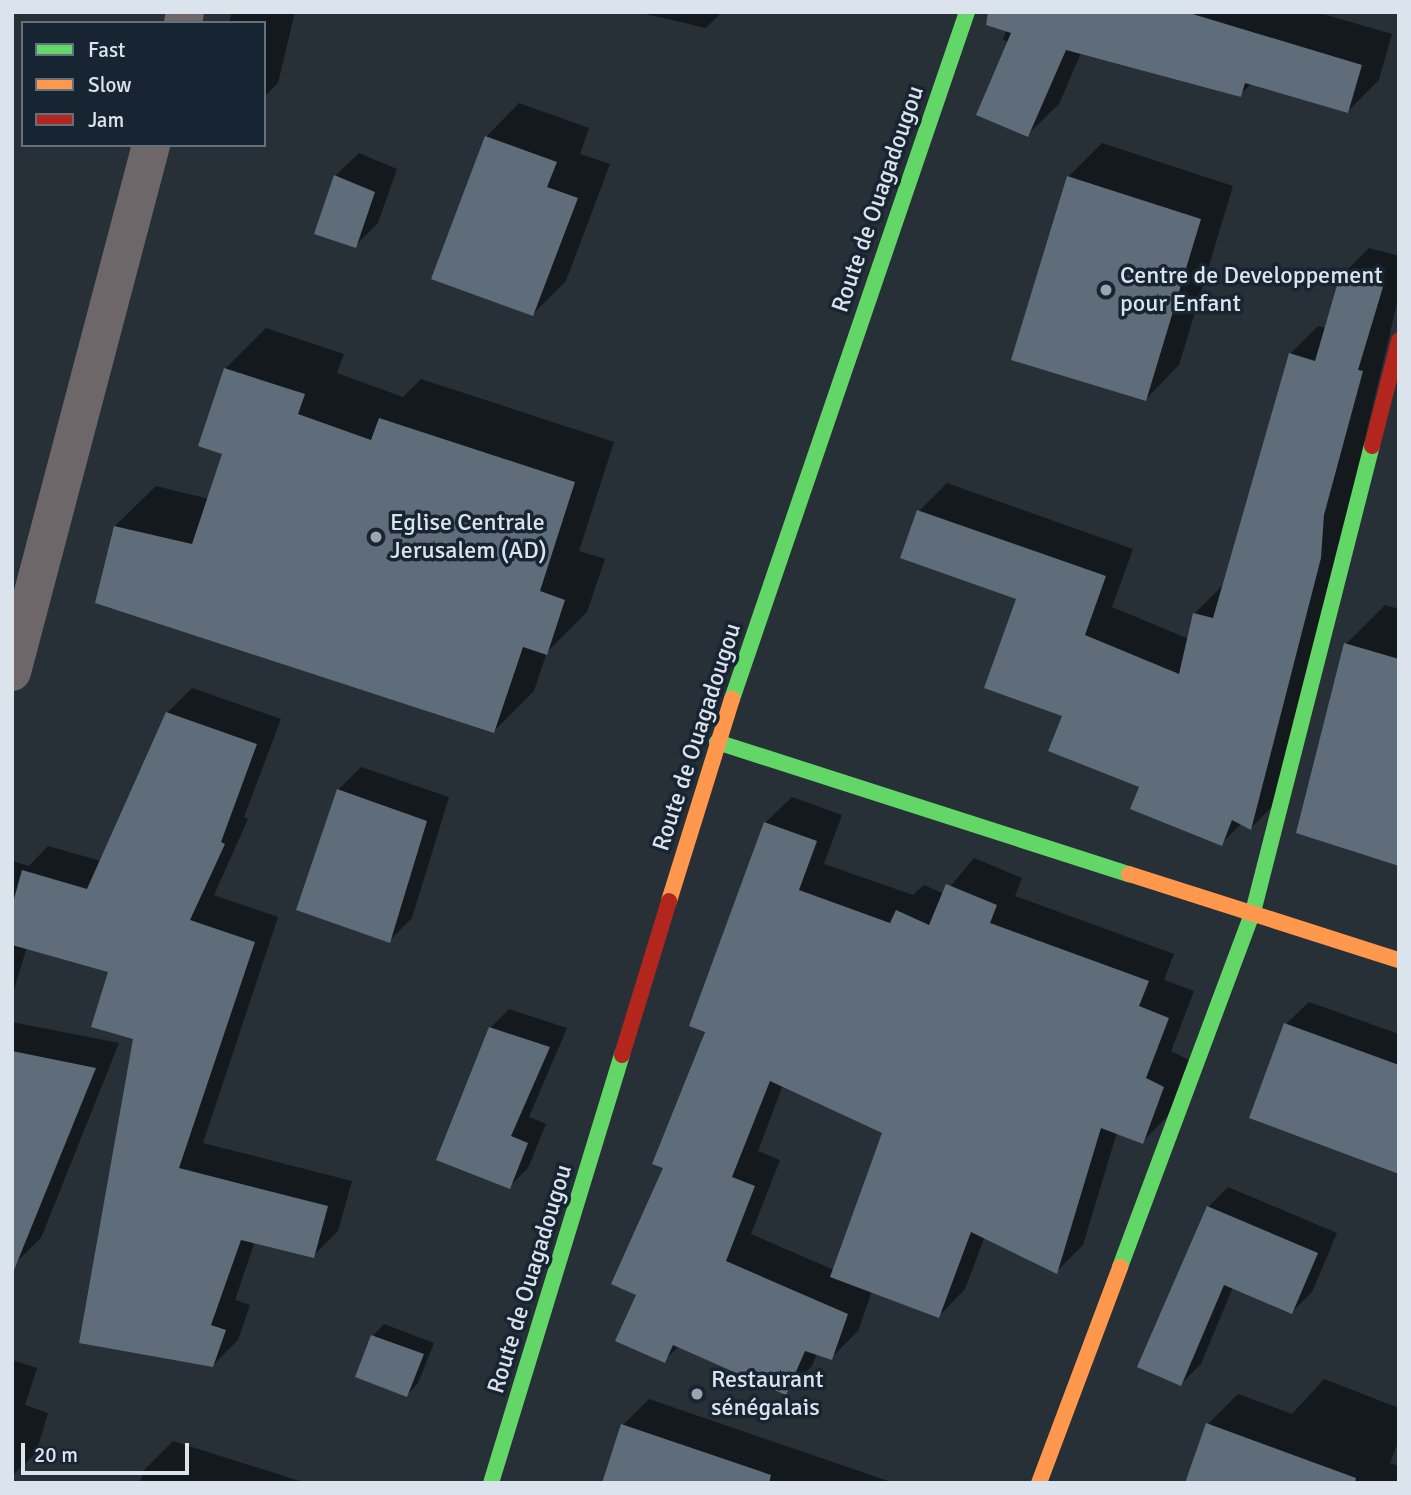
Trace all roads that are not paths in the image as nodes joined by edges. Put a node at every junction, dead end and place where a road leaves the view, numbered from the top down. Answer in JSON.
{"nodes":[{"id":1,"x":967,"y":12,"type":"edge"},
{"id":2,"x":149,"y":147,"type":"edge"},
{"id":3,"x":1399,"y":340,"type":"edge"},
{"id":4,"x":12,"y":672,"type":"edge"},
{"id":5,"x":718,"y":742,"type":"junction"},
{"id":6,"x":1253,"y":912,"type":"junction"},
{"id":7,"x":1399,"y":960,"type":"edge"},
{"id":8,"x":491,"y":1483,"type":"edge"},
{"id":9,"x":1039,"y":1483,"type":"edge"}],
"edges":[{"from":1,"to":5,"type":"street","name":"Route de Ouagadougou"},
{"from":2,"to":4,"type":"street"},
{"from":3,"to":6,"type":"street"},
{"from":5,"to":6,"type":"street"},
{"from":5,"to":8,"type":"street","name":"Route de Ouagadougou"},
{"from":6,"to":7,"type":"street"},
{"from":6,"to":9,"type":"street"}]}
